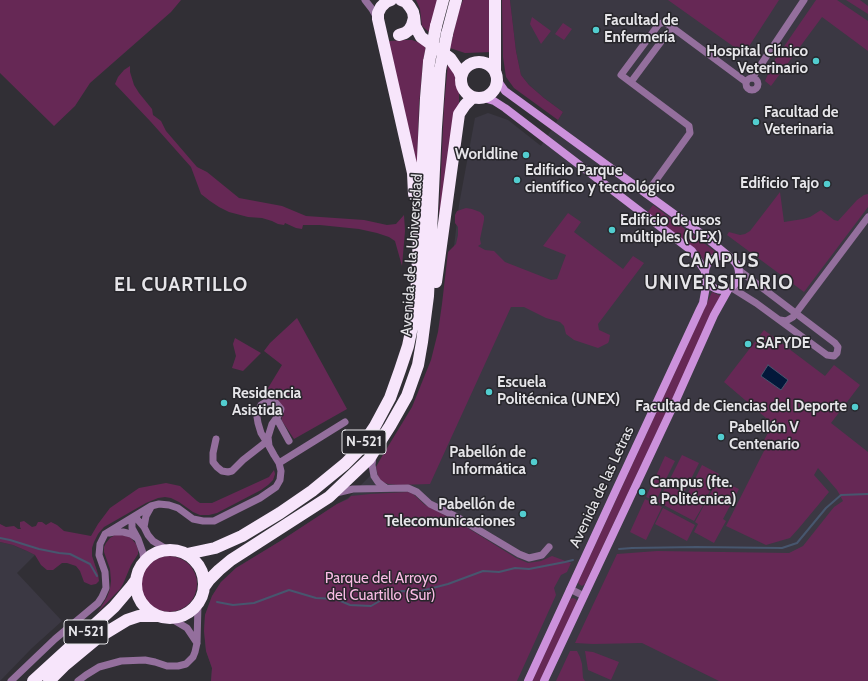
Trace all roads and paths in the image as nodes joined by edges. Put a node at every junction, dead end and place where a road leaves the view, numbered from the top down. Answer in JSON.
{"nodes":[{"id":1,"x":401,"y":0,"type":"edge"},
{"id":2,"x":443,"y":0,"type":"edge"},
{"id":3,"x":456,"y":0,"type":"edge"},
{"id":4,"x":494,"y":0,"type":"edge"},
{"id":5,"x":804,"y":0,"type":"edge"},
{"id":6,"x":388,"y":1,"type":"edge"},
{"id":7,"x":367,"y":2,"type":"edge"},
{"id":8,"x":414,"y":16,"type":"junction"},
{"id":9,"x":378,"y":22,"type":"junction"},
{"id":10,"x":672,"y":27,"type":"junction"},
{"id":11,"x":399,"y":35,"type":"junction"},
{"id":12,"x":421,"y":37,"type":"junction"},
{"id":13,"x":450,"y":58,"type":"junction"},
{"id":14,"x":471,"y":63,"type":"junction"},
{"id":15,"x":496,"y":74,"type":"junction"},
{"id":16,"x":461,"y":76,"type":"junction"},
{"id":17,"x":631,"y":82,"type":"junction"},
{"id":18,"x":478,"y":98,"type":"junction"},
{"id":19,"x":646,"y":194,"type":"junction"},
{"id":20,"x":868,"y":217,"type":"edge"},
{"id":21,"x":731,"y":258,"type":"junction"},
{"id":22,"x":705,"y":271,"type":"junction"},
{"id":23,"x":740,"y":271,"type":"junction"},
{"id":24,"x":707,"y":281,"type":"junction"},
{"id":25,"x":730,"y":289,"type":"junction"},
{"id":26,"x":416,"y":297,"type":"junction"},
{"id":27,"x":796,"y":314,"type":"junction"},
{"id":28,"x":780,"y":320,"type":"junction"},
{"id":29,"x":422,"y":342,"type":"junction"},
{"id":30,"x":276,"y":418,"type":"junction"},
{"id":31,"x":344,"y":422,"type":"dead end"},
{"id":32,"x":216,"y":439,"type":"dead end"},
{"id":33,"x":289,"y":441,"type":"dead end"},
{"id":34,"x":267,"y":444,"type":"junction"},
{"id":35,"x":374,"y":452,"type":"junction"},
{"id":36,"x":279,"y":463,"type":"junction"},
{"id":37,"x":386,"y":488,"type":"junction"},
{"id":38,"x":332,"y":494,"type":"junction"},
{"id":39,"x":151,"y":506,"type":"junction"},
{"id":40,"x":132,"y":518,"type":"junction"},
{"id":41,"x":144,"y":527,"type":"junction"},
{"id":42,"x":105,"y":534,"type":"junction"},
{"id":43,"x":138,"y":539,"type":"junction"},
{"id":44,"x":549,"y":547,"type":"dead end"},
{"id":45,"x":168,"y":550,"type":"junction"},
{"id":46,"x":187,"y":554,"type":"junction"},
{"id":47,"x":144,"y":563,"type":"junction"},
{"id":48,"x":136,"y":580,"type":"junction"},
{"id":49,"x":204,"y":587,"type":"junction"},
{"id":50,"x":570,"y":589,"type":"junction"},
{"id":51,"x":584,"y":596,"type":"junction"},
{"id":52,"x":198,"y":604,"type":"junction"},
{"id":53,"x":156,"y":616,"type":"junction"},
{"id":54,"x":172,"y":618,"type":"junction"},
{"id":55,"x":197,"y":643,"type":"junction"},
{"id":56,"x":11,"y":681,"type":"edge"},
{"id":57,"x":33,"y":681,"type":"edge"},
{"id":58,"x":49,"y":681,"type":"edge"},
{"id":59,"x":78,"y":681,"type":"edge"},
{"id":60,"x":528,"y":681,"type":"edge"},
{"id":61,"x":544,"y":681,"type":"edge"}],
"edges":[{"from":1,"to":8,"type":"highway"},
{"from":2,"to":26,"type":"highway","name":"Avenida de la Universidad","number":"N-521","bridge":true},
{"from":3,"to":29,"type":"highway","name":"Avenida de la Universidad","number":"N-521","bridge":true},
{"from":4,"to":15,"type":"highway"},
{"from":5,"to":10,"type":"street"},
{"from":6,"to":7,"type":"street"},
{"from":6,"to":9,"type":"highway"},
{"from":7,"to":9,"type":"street"},
{"from":8,"to":11,"type":"highway"},
{"from":8,"to":12,"type":"highway"},
{"from":9,"to":11,"type":"highway"},
{"from":9,"to":26,"type":"highway"},
{"from":10,"to":17,"type":"street"},
{"from":10,"to":17,"type":"street"},
{"from":11,"to":12,"type":"highway"},
{"from":12,"to":13,"type":"highway"},
{"from":13,"to":14,"type":"highway"},
{"from":13,"to":16,"type":"highway"},
{"from":14,"to":15,"type":"highway"},
{"from":14,"to":16,"type":"highway"},
{"from":15,"to":18,"type":"highway"},
{"from":15,"to":19,"type":"main road"},
{"from":16,"to":18,"type":"highway"},
{"from":17,"to":19,"type":"street"},
{"from":18,"to":22,"type":"main road"},
{"from":18,"to":29,"type":"highway"},
{"from":19,"to":21,"type":"main road"},
{"from":20,"to":27,"type":"street"},
{"from":21,"to":22,"type":"main road"},
{"from":21,"to":23,"type":"main road"},
{"from":22,"to":24,"type":"main road"},
{"from":23,"to":25,"type":"main road"},
{"from":23,"to":27,"type":"street"},
{"from":24,"to":25,"type":"main road"},
{"from":24,"to":50,"type":"main road","name":"Avenida de las Letras"},
{"from":25,"to":28,"type":"street"},
{"from":25,"to":51,"type":"main road","name":"Avenida de las Letras"},
{"from":26,"to":46,"type":"highway","name":"Avenida de la Universidad","number":"N-521"},
{"from":27,"to":28,"type":"street"},
{"from":27,"to":28,"type":"street"},
{"from":29,"to":35,"type":"highway","name":"Avenida de la Universidad","number":"N-521"},
{"from":30,"to":33,"type":"street"},
{"from":30,"to":34,"type":"street"},
{"from":30,"to":34,"type":"street"},
{"from":31,"to":36,"type":"street"},
{"from":32,"to":34,"type":"street"},
{"from":34,"to":36,"type":"street"},
{"from":35,"to":37,"type":"street"},
{"from":35,"to":38,"type":"highway","name":"Avenida de la Universidad","number":"N-521"},
{"from":36,"to":39,"type":"street"},
{"from":37,"to":38,"type":"street"},
{"from":37,"to":44,"type":"street"},
{"from":38,"to":49,"type":"highway","name":"Avenida de la Universidad","number":"N-521"},
{"from":39,"to":40,"type":"street"},
{"from":39,"to":41,"type":"street"},
{"from":40,"to":41,"type":"street"},
{"from":40,"to":42,"type":"street"},
{"from":40,"to":43,"type":"street"},
{"from":41,"to":45,"type":"street"},
{"from":42,"to":43,"type":"street"},
{"from":42,"to":56,"type":"street"},
{"from":43,"to":47,"type":"street"},
{"from":45,"to":46,"type":"highway","number":"N-521"},
{"from":45,"to":47,"type":"highway"},
{"from":46,"to":49,"type":"highway"},
{"from":47,"to":48,"type":"highway","number":"N-521"},
{"from":48,"to":53,"type":"highway"},
{"from":48,"to":57,"type":"highway","number":"N-521"},
{"from":49,"to":52,"type":"highway","number":"N-521"},
{"from":50,"to":51,"type":"street"},
{"from":50,"to":60,"type":"main road","name":"Avenida de las Letras"},
{"from":51,"to":61,"type":"main road","name":"Avenida de las Letras"},
{"from":52,"to":54,"type":"highway","number":"N-521"},
{"from":52,"to":55,"type":"street"},
{"from":53,"to":54,"type":"highway","number":"N-521"},
{"from":53,"to":58,"type":"highway","number":"N-521"},
{"from":54,"to":55,"type":"street"},
{"from":55,"to":59,"type":"street"}]}
